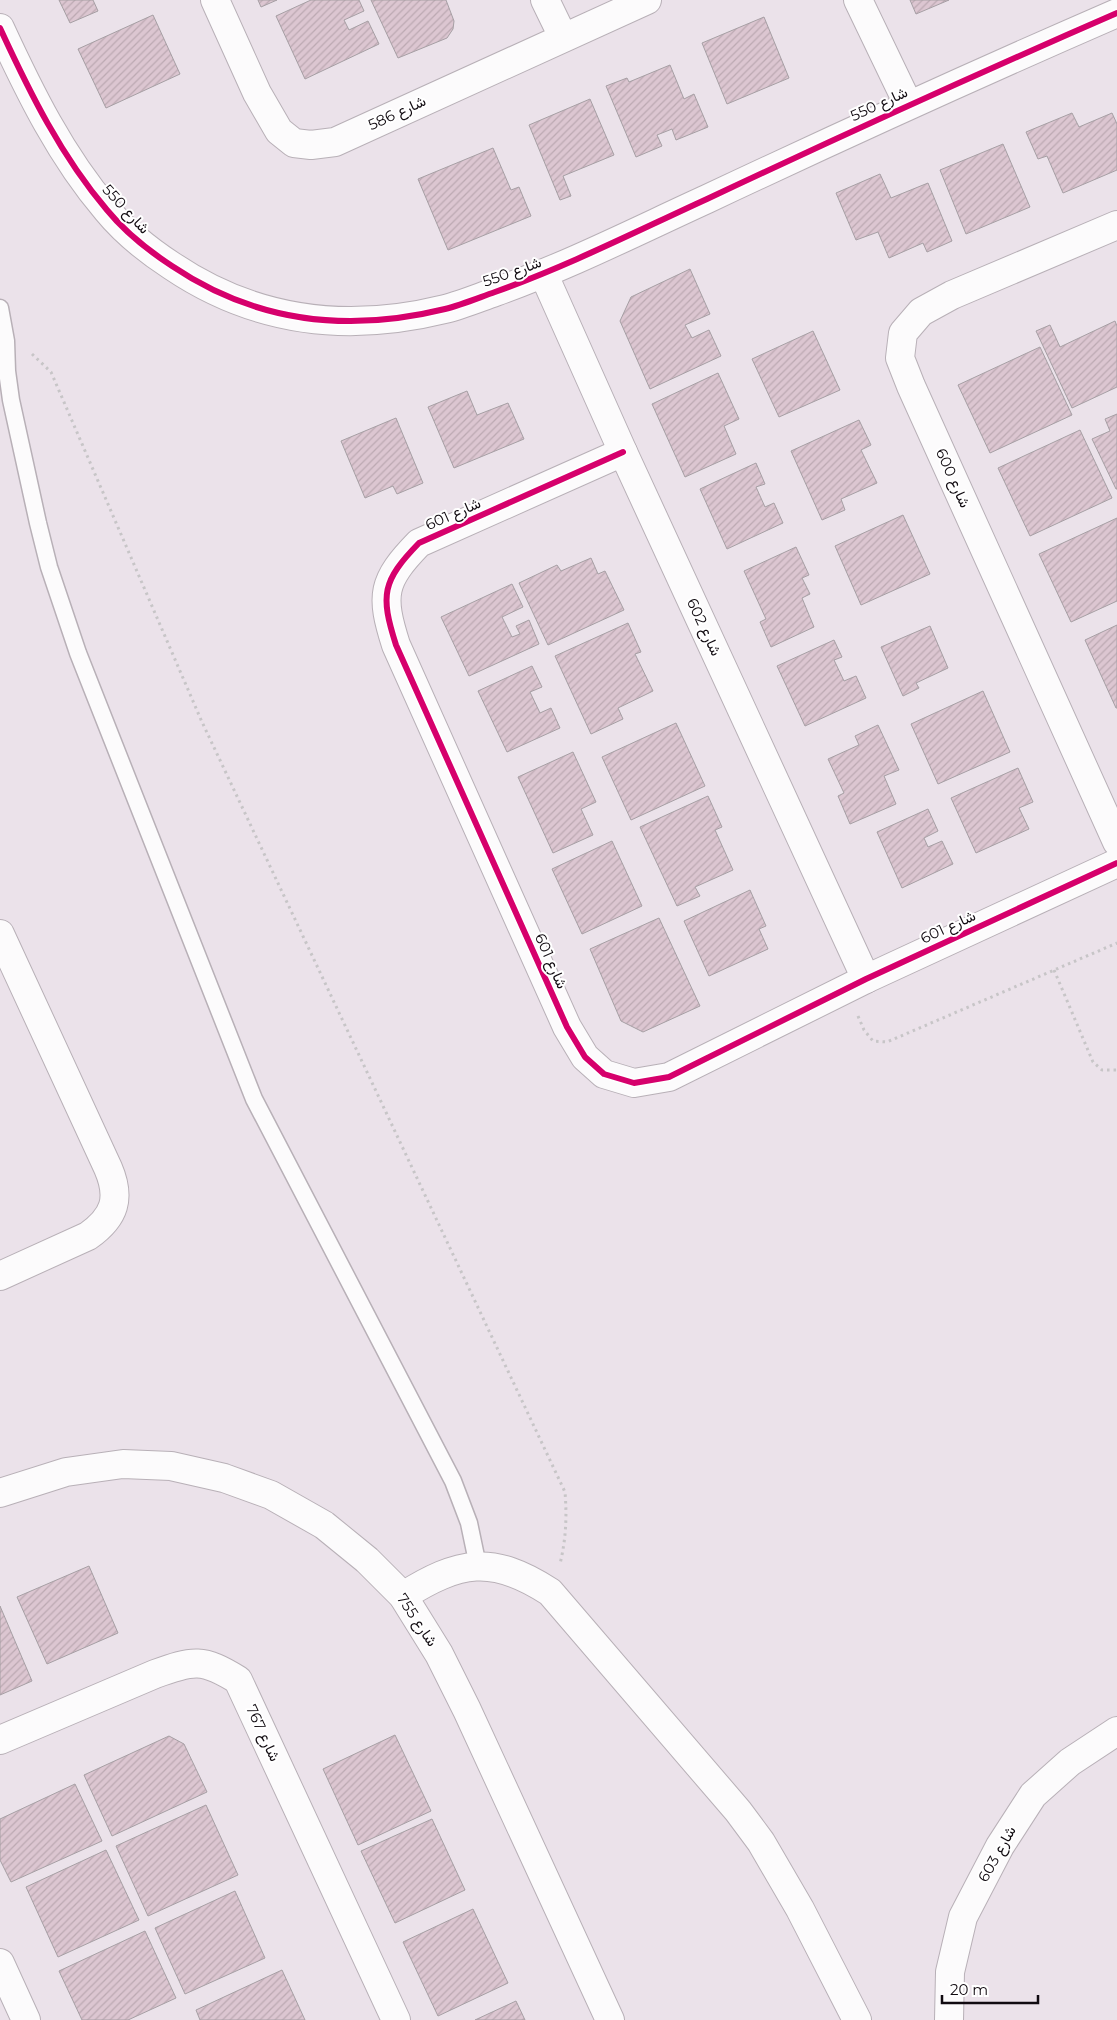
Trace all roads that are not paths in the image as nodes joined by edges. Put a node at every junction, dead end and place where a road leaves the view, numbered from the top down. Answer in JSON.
{"nodes":[{"id":1,"x":215,"y":0,"type":"edge"},
{"id":2,"x":545,"y":0,"type":"edge"},
{"id":3,"x":647,"y":0,"type":"edge"},
{"id":4,"x":858,"y":0,"type":"edge"},
{"id":5,"x":1117,"y":13,"type":"edge"},
{"id":6,"x":0,"y":28,"type":"edge"},
{"id":7,"x":563,"y":37,"type":"junction"},
{"id":8,"x":908,"y":104,"type":"junction"},
{"id":9,"x":1117,"y":225,"type":"edge"},
{"id":10,"x":544,"y":275,"type":"junction"},
{"id":11,"x":0,"y":308,"type":"edge"},
{"id":12,"x":623,"y":452,"type":"junction"},
{"id":13,"x":1117,"y":842,"type":"edge"},
{"id":14,"x":1117,"y":863,"type":"edge"},
{"id":15,"x":0,"y":934,"type":"edge"},
{"id":16,"x":856,"y":984,"type":"junction"},
{"id":17,"x":0,"y":1276,"type":"edge"},
{"id":18,"x":0,"y":1493,"type":"edge"},
{"id":19,"x":478,"y":1566,"type":"junction"},
{"id":20,"x":403,"y":1596,"type":"junction"},
{"id":21,"x":1117,"y":1731,"type":"edge"},
{"id":22,"x":0,"y":1740,"type":"edge"},
{"id":23,"x":0,"y":1963,"type":"edge"},
{"id":24,"x":26,"y":2020,"type":"edge"},
{"id":25,"x":396,"y":2020,"type":"edge"},
{"id":26,"x":610,"y":2020,"type":"edge"},
{"id":27,"x":857,"y":2020,"type":"edge"},
{"id":28,"x":949,"y":2020,"type":"edge"}],
"edges":[{"from":1,"to":7,"type":"street","name":"شارع 586"},
{"from":2,"to":7,"type":"street"},
{"from":3,"to":7,"type":"street","name":"شارع 586"},
{"from":4,"to":8,"type":"street"},
{"from":5,"to":8,"type":"street","name":"شارع 550"},
{"from":6,"to":10,"type":"street","name":"شارع 550"},
{"from":8,"to":10,"type":"street","name":"شارع 550"},
{"from":9,"to":13,"type":"street","name":"شارع 600"},
{"from":10,"to":12,"type":"street","name":"شارع 602"},
{"from":11,"to":19,"type":"lane"},
{"from":12,"to":16,"type":"street","name":"شارع 602"},
{"from":12,"to":16,"type":"street","name":"شارع 601"},
{"from":14,"to":16,"type":"street","name":"شارع 601"},
{"from":15,"to":17,"type":"street"},
{"from":18,"to":20,"type":"street","name":"شارع 755"},
{"from":19,"to":20,"type":"street"},
{"from":19,"to":27,"type":"street"},
{"from":20,"to":26,"type":"street","name":"شارع 755"},
{"from":21,"to":28,"type":"street","name":"شارع 603"},
{"from":22,"to":25,"type":"street","name":"شارع 767"},
{"from":23,"to":24,"type":"street"}]}
